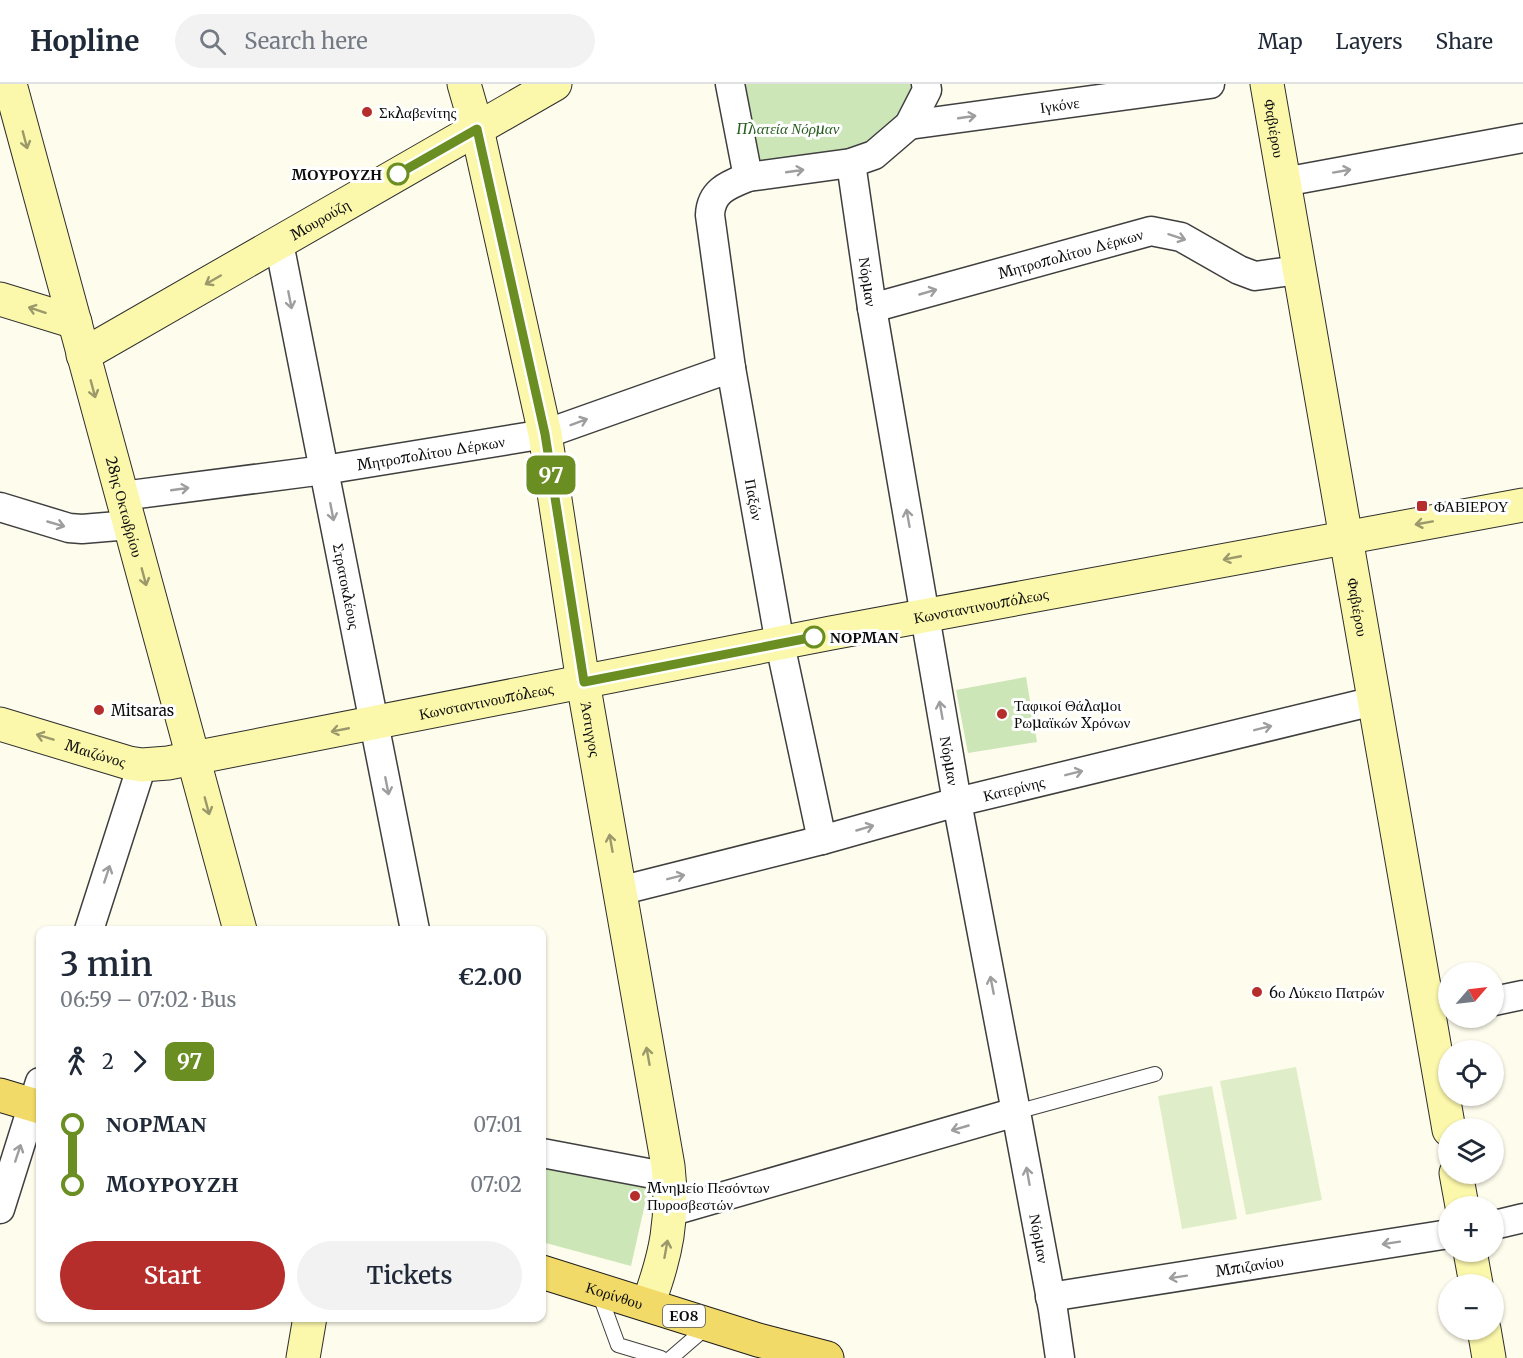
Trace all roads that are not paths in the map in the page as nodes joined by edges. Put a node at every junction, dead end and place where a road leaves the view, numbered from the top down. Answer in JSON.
{"nodes":[{"id":1,"x":9,"y":84,"type":"edge"},
{"id":2,"x":464,"y":84,"type":"edge"},
{"id":3,"x":555,"y":84,"type":"edge"},
{"id":4,"x":730,"y":84,"type":"edge"},
{"id":5,"x":926,"y":84,"type":"edge"},
{"id":6,"x":1210,"y":84,"type":"edge"},
{"id":7,"x":1267,"y":84,"type":"edge"},
{"id":8,"x":909,"y":125,"type":"junction"},
{"id":9,"x":477,"y":129,"type":"junction"},
{"id":10,"x":1523,"y":138,"type":"edge"},
{"id":11,"x":851,"y":163,"type":"junction"},
{"id":12,"x":748,"y":177,"type":"junction"},
{"id":13,"x":1284,"y":182,"type":"junction"},
{"id":14,"x":279,"y":243,"type":"junction"},
{"id":15,"x":1299,"y":270,"type":"junction"},
{"id":16,"x":0,"y":299,"type":"edge"},
{"id":17,"x":872,"y":308,"type":"junction"},
{"id":18,"x":75,"y":322,"type":"junction"},
{"id":19,"x":83,"y":355,"type":"junction"},
{"id":20,"x":731,"y":368,"type":"junction"},
{"id":21,"x":545,"y":434,"type":"junction"},
{"id":22,"x":324,"y":470,"type":"junction"},
{"id":23,"x":1523,"y":505,"type":"edge"},
{"id":24,"x":0,"y":507,"type":"edge"},
{"id":25,"x":126,"y":511,"type":"junction"},
{"id":26,"x":1346,"y":537,"type":"junction"},
{"id":27,"x":925,"y":616,"type":"junction"},
{"id":28,"x":780,"y":644,"type":"junction"},
{"id":29,"x":584,"y":682,"type":"junction"},
{"id":30,"x":1374,"y":701,"type":"junction"},
{"id":31,"x":375,"y":723,"type":"junction"},
{"id":32,"x":0,"y":724,"type":"edge"},
{"id":33,"x":194,"y":759,"type":"junction"},
{"id":34,"x":142,"y":765,"type":"junction"},
{"id":35,"x":957,"y":802,"type":"junction"},
{"id":36,"x":822,"y":840,"type":"junction"},
{"id":37,"x":619,"y":891,"type":"junction"},
{"id":38,"x":90,"y":926,"type":"edge"},
{"id":39,"x":239,"y":926,"type":"edge"},
{"id":40,"x":415,"y":926,"type":"edge"},
{"id":41,"x":1523,"y":995,"type":"edge"},
{"id":42,"x":1504,"y":999,"type":"edge"},
{"id":43,"x":1438,"y":1006,"type":"edge"},
{"id":44,"x":1440,"y":1028,"type":"edge"},
{"id":45,"x":1155,"y":1074,"type":"dead end"},
{"id":46,"x":0,"y":1095,"type":"edge"},
{"id":47,"x":36,"y":1098,"type":"edge"},
{"id":48,"x":36,"y":1104,"type":"edge"},
{"id":49,"x":1016,"y":1112,"type":"junction"},
{"id":50,"x":1448,"y":1118,"type":"edge"},
{"id":51,"x":546,"y":1154,"type":"edge"},
{"id":52,"x":669,"y":1177,"type":"junction"},
{"id":53,"x":0,"y":1209,"type":"edge"},
{"id":54,"x":669,"y":1212,"type":"junction"},
{"id":55,"x":1523,"y":1218,"type":"edge"},
{"id":56,"x":1504,"y":1223,"type":"edge"},
{"id":57,"x":1438,"y":1236,"type":"edge"},
{"id":58,"x":546,"y":1273,"type":"edge"},
{"id":59,"x":598,"y":1291,"type":"junction"},
{"id":60,"x":1050,"y":1297,"type":"junction"},
{"id":61,"x":648,"y":1305,"type":"junction"},
{"id":62,"x":309,"y":1322,"type":"edge"},
{"id":63,"x":709,"y":1324,"type":"junction"},
{"id":64,"x":1486,"y":1340,"type":"edge"},
{"id":65,"x":755,"y":1349,"type":"edge"},
{"id":66,"x":303,"y":1358,"type":"edge"},
{"id":67,"x":661,"y":1358,"type":"edge"},
{"id":68,"x":671,"y":1358,"type":"edge"},
{"id":69,"x":827,"y":1358,"type":"edge"},
{"id":70,"x":1060,"y":1358,"type":"edge"},
{"id":71,"x":1489,"y":1358,"type":"edge"}],
"edges":[{"from":1,"to":18,"type":"main road","name":"28ης Οκτωβρίου","one_way":true},
{"from":2,"to":9,"type":"main road","name":"Άστιγγος"},
{"from":3,"to":9,"type":"main road","name":"Μουρούζη"},
{"from":4,"to":12,"type":"street"},
{"from":5,"to":8,"type":"street"},
{"from":8,"to":6,"type":"street","name":"Ιγκόνε","one_way":true},
{"from":7,"to":13,"type":"main road","name":"Φαβιέρου"},
{"from":8,"to":11,"type":"street"},
{"from":9,"to":14,"type":"main road","name":"Μουρούζη"},
{"from":9,"to":21,"type":"main road","name":"Άστιγγος"},
{"from":13,"to":10,"type":"street","one_way":true},
{"from":12,"to":11,"type":"street","one_way":true},
{"from":11,"to":17,"type":"street","name":"Νόρμαν"},
{"from":12,"to":20,"type":"street","name":"Παξών"},
{"from":13,"to":15,"type":"main road","name":"Φαβιέρου"},
{"from":14,"to":19,"type":"main road","name":"Μουρούζη","one_way":true},
{"from":14,"to":22,"type":"street","name":"Στρατοκλέους","one_way":true},
{"from":17,"to":15,"type":"street","name":"Μητροπολίτου Δέρκων","one_way":true},
{"from":15,"to":26,"type":"main road","name":"Φαβιέρου"},
{"from":18,"to":16,"type":"main road","one_way":true},
{"from":27,"to":17,"type":"street","name":"Νόρμαν","one_way":true},
{"from":18,"to":19,"type":"main road","name":"28ης Οκτωβρίου"},
{"from":19,"to":25,"type":"main road","name":"28ης Οκτωβρίου","one_way":true},
{"from":21,"to":20,"type":"street","name":"Μητροπολίτου Δέρκων","one_way":true},
{"from":20,"to":28,"type":"street","name":"Παξών"},
{"from":21,"to":22,"type":"street","name":"Μητροπολίτου Δέρκων"},
{"from":21,"to":29,"type":"main road","name":"Άστιγγος"},
{"from":25,"to":22,"type":"street","name":"Μητροπολίτου Δέρκων","one_way":true},
{"from":22,"to":31,"type":"street","name":"Στρατοκλέους","one_way":true},
{"from":23,"to":26,"type":"main road","name":"Κωνσταντινουπόλεως","one_way":true},
{"from":24,"to":25,"type":"street","name":"Μητροπολίτου Δέρκων","one_way":true},
{"from":25,"to":33,"type":"main road","name":"28ης Οκτωβρίου","one_way":true},
{"from":26,"to":27,"type":"main road","name":"Κωνσταντινουπόλεως","one_way":true},
{"from":26,"to":30,"type":"main road","name":"Φαβιέρου"},
{"from":27,"to":28,"type":"main road","name":"Κωνσταντινουπόλεως"},
{"from":35,"to":27,"type":"street","name":"Νόρμαν","one_way":true},
{"from":28,"to":29,"type":"main road","name":"Κωνσταντινουπόλεως"},
{"from":28,"to":36,"type":"street","name":"Παξών"},
{"from":29,"to":31,"type":"main road","name":"Κωνσταντινουπόλεως"},
{"from":37,"to":29,"type":"main road","name":"Άστιγγος","one_way":true},
{"from":35,"to":30,"type":"street","name":"Κατερίνης","one_way":true},
{"from":30,"to":43,"type":"main road","name":"Φαβιέρου"},
{"from":31,"to":33,"type":"main road","name":"Κωνσταντινουπόλεως","one_way":true},
{"from":31,"to":40,"type":"street","name":"Στρατοκλέους","one_way":true},
{"from":34,"to":32,"type":"main road","name":"Μαιζώνος","one_way":true},
{"from":33,"to":34,"type":"main road","name":"Μαιζώνος"},
{"from":33,"to":39,"type":"main road","name":"28ης Οκτωβρίου","one_way":true},
{"from":38,"to":34,"type":"street","one_way":true},
{"from":36,"to":35,"type":"street","name":"Κατερίνης","one_way":true},
{"from":49,"to":35,"type":"street","name":"Νόρμαν","one_way":true},
{"from":37,"to":36,"type":"street","name":"Κατερίνης","one_way":true},
{"from":52,"to":37,"type":"main road","name":"Άστιγγος","one_way":true},
{"from":41,"to":42,"type":"street"},
{"from":44,"to":50,"type":"main road","name":"Φαβιέρου"},
{"from":45,"to":49,"type":"lane"},
{"from":46,"to":47,"type":"main road"},
{"from":53,"to":48,"type":"street","one_way":true},
{"from":49,"to":54,"type":"street","one_way":true},
{"from":60,"to":49,"type":"street","name":"Νόρμαν","one_way":true},
{"from":51,"to":52,"type":"street"},
{"from":52,"to":54,"type":"main road","name":"Άστιγγος"},
{"from":61,"to":54,"type":"main road","name":"Άστιγγος","one_way":true},
{"from":55,"to":56,"type":"street"},
{"from":57,"to":60,"type":"street","name":"Μπιζανίου","one_way":true},
{"from":58,"to":59,"type":"main road","name":"Κορίνθου","number":"ΕΟ8"},
{"from":59,"to":61,"type":"main road","name":"Κορίνθου","number":"ΕΟ8"},
{"from":59,"to":67,"type":"lane"},
{"from":60,"to":70,"type":"street","name":"Νόρμαν"},
{"from":61,"to":63,"type":"main road","name":"Κορίνθου","number":"ΕΟ8"},
{"from":62,"to":66,"type":"main road"},
{"from":63,"to":65,"type":"main road","name":"Κορίνθου","number":"ΕΟ8"},
{"from":63,"to":68,"type":"lane"},
{"from":64,"to":71,"type":"main road"},
{"from":65,"to":69,"type":"main road","name":"Κορίνθου","number":"ΕΟ8"}]}
